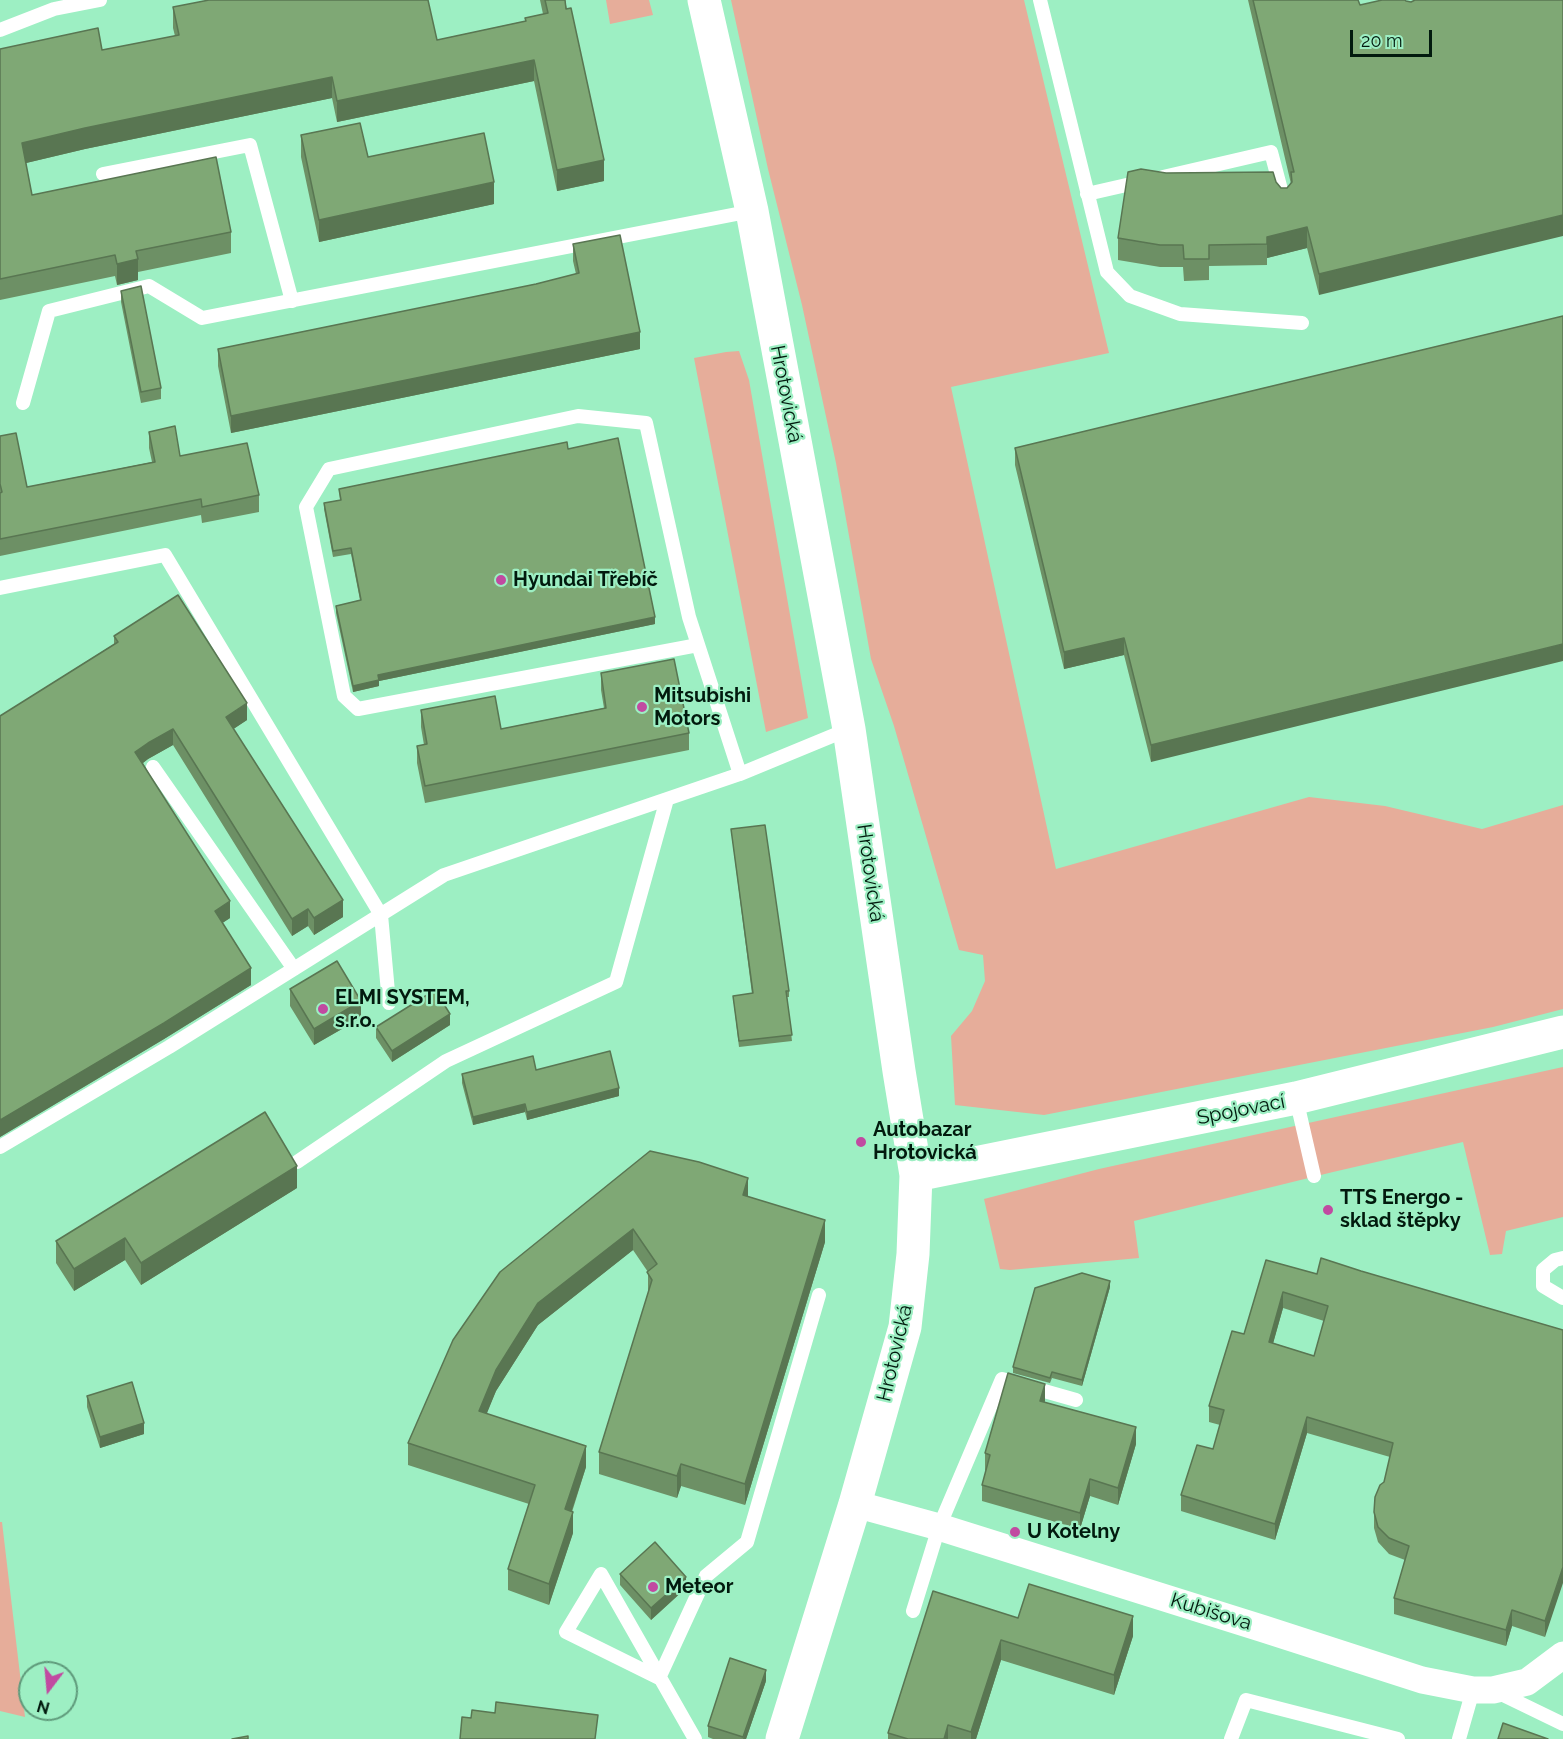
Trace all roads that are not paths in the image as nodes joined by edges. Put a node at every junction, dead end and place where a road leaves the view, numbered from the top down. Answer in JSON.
{"nodes":[{"id":1,"x":100,"y":0,"type":"edge"},
{"id":2,"x":704,"y":0,"type":"edge"},
{"id":3,"x":1040,"y":0,"type":"edge"},
{"id":4,"x":0,"y":30,"type":"edge"},
{"id":5,"x":103,"y":174,"type":"dead end"},
{"id":6,"x":1088,"y":194,"type":"junction"},
{"id":7,"x":1284,"y":201,"type":"edge"},
{"id":8,"x":752,"y":211,"type":"junction"},
{"id":9,"x":292,"y":301,"type":"junction"},
{"id":10,"x":1302,"y":323,"type":"dead end"},
{"id":11,"x":23,"y":403,"type":"dead end"},
{"id":12,"x":0,"y":588,"type":"edge"},
{"id":13,"x":698,"y":645,"type":"junction"},
{"id":14,"x":849,"y":729,"type":"junction"},
{"id":15,"x":153,"y":766,"type":"dead end"},
{"id":16,"x":740,"y":774,"type":"junction"},
{"id":17,"x":668,"y":799,"type":"junction"},
{"id":18,"x":381,"y":915,"type":"junction"},
{"id":19,"x":294,"y":969,"type":"junction"},
{"id":20,"x":389,"y":1003,"type":"dead end"},
{"id":21,"x":1563,"y":1032,"type":"edge"},
{"id":22,"x":1296,"y":1098,"type":"junction"},
{"id":23,"x":0,"y":1147,"type":"edge"},
{"id":24,"x":297,"y":1162,"type":"edge"},
{"id":25,"x":916,"y":1175,"type":"junction"},
{"id":26,"x":1314,"y":1176,"type":"dead end"},
{"id":27,"x":1563,"y":1258,"type":"edge"},
{"id":28,"x":819,"y":1295,"type":"dead end"},
{"id":29,"x":1563,"y":1298,"type":"edge"},
{"id":30,"x":1076,"y":1400,"type":"dead end"},
{"id":31,"x":855,"y":1504,"type":"junction"},
{"id":32,"x":939,"y":1527,"type":"junction"},
{"id":33,"x":913,"y":1611,"type":"dead end"},
{"id":34,"x":1563,"y":1655,"type":"edge"},
{"id":35,"x":659,"y":1678,"type":"junction"},
{"id":36,"x":1483,"y":1690,"type":"junction"},
{"id":37,"x":1563,"y":1724,"type":"edge"},
{"id":38,"x":695,"y":1739,"type":"edge"},
{"id":39,"x":782,"y":1739,"type":"edge"},
{"id":40,"x":1231,"y":1739,"type":"edge"},
{"id":41,"x":1398,"y":1739,"type":"edge"},
{"id":42,"x":1459,"y":1739,"type":"edge"}],
"edges":[{"from":1,"to":4,"type":"lane"},
{"from":2,"to":8,"type":"main road","name":"Hrotovická"},
{"from":3,"to":6,"type":"lane"},
{"from":5,"to":9,"type":"lane"},
{"from":6,"to":7,"type":"lane"},
{"from":6,"to":10,"type":"lane"},
{"from":8,"to":9,"type":"lane"},
{"from":8,"to":14,"type":"main road","name":"Hrotovická"},
{"from":9,"to":11,"type":"lane"},
{"from":12,"to":18,"type":"lane"},
{"from":13,"to":13,"type":"lane"},
{"from":13,"to":16,"type":"lane"},
{"from":14,"to":16,"type":"lane"},
{"from":14,"to":25,"type":"main road","name":"Hrotovická"},
{"from":15,"to":19,"type":"lane"},
{"from":16,"to":17,"type":"lane"},
{"from":17,"to":18,"type":"lane"},
{"from":17,"to":24,"type":"lane"},
{"from":18,"to":19,"type":"lane"},
{"from":18,"to":20,"type":"lane"},
{"from":19,"to":23,"type":"lane"},
{"from":21,"to":22,"type":"main road","name":"Spojovací"},
{"from":22,"to":25,"type":"main road","name":"Spojovací"},
{"from":22,"to":26,"type":"lane"},
{"from":25,"to":31,"type":"main road","name":"Hrotovická"},
{"from":27,"to":29,"type":"lane"},
{"from":28,"to":35,"type":"lane"},
{"from":30,"to":32,"type":"lane"},
{"from":31,"to":32,"type":"street","name":"Kubišova"},
{"from":31,"to":39,"type":"main road","name":"Hrotovická"},
{"from":32,"to":33,"type":"lane"},
{"from":32,"to":36,"type":"street","name":"Kubišova"},
{"from":34,"to":36,"type":"street","name":"Kubišova"},
{"from":35,"to":35,"type":"lane"},
{"from":35,"to":38,"type":"lane"},
{"from":36,"to":37,"type":"lane"},
{"from":36,"to":42,"type":"lane"},
{"from":40,"to":41,"type":"lane"}]}
